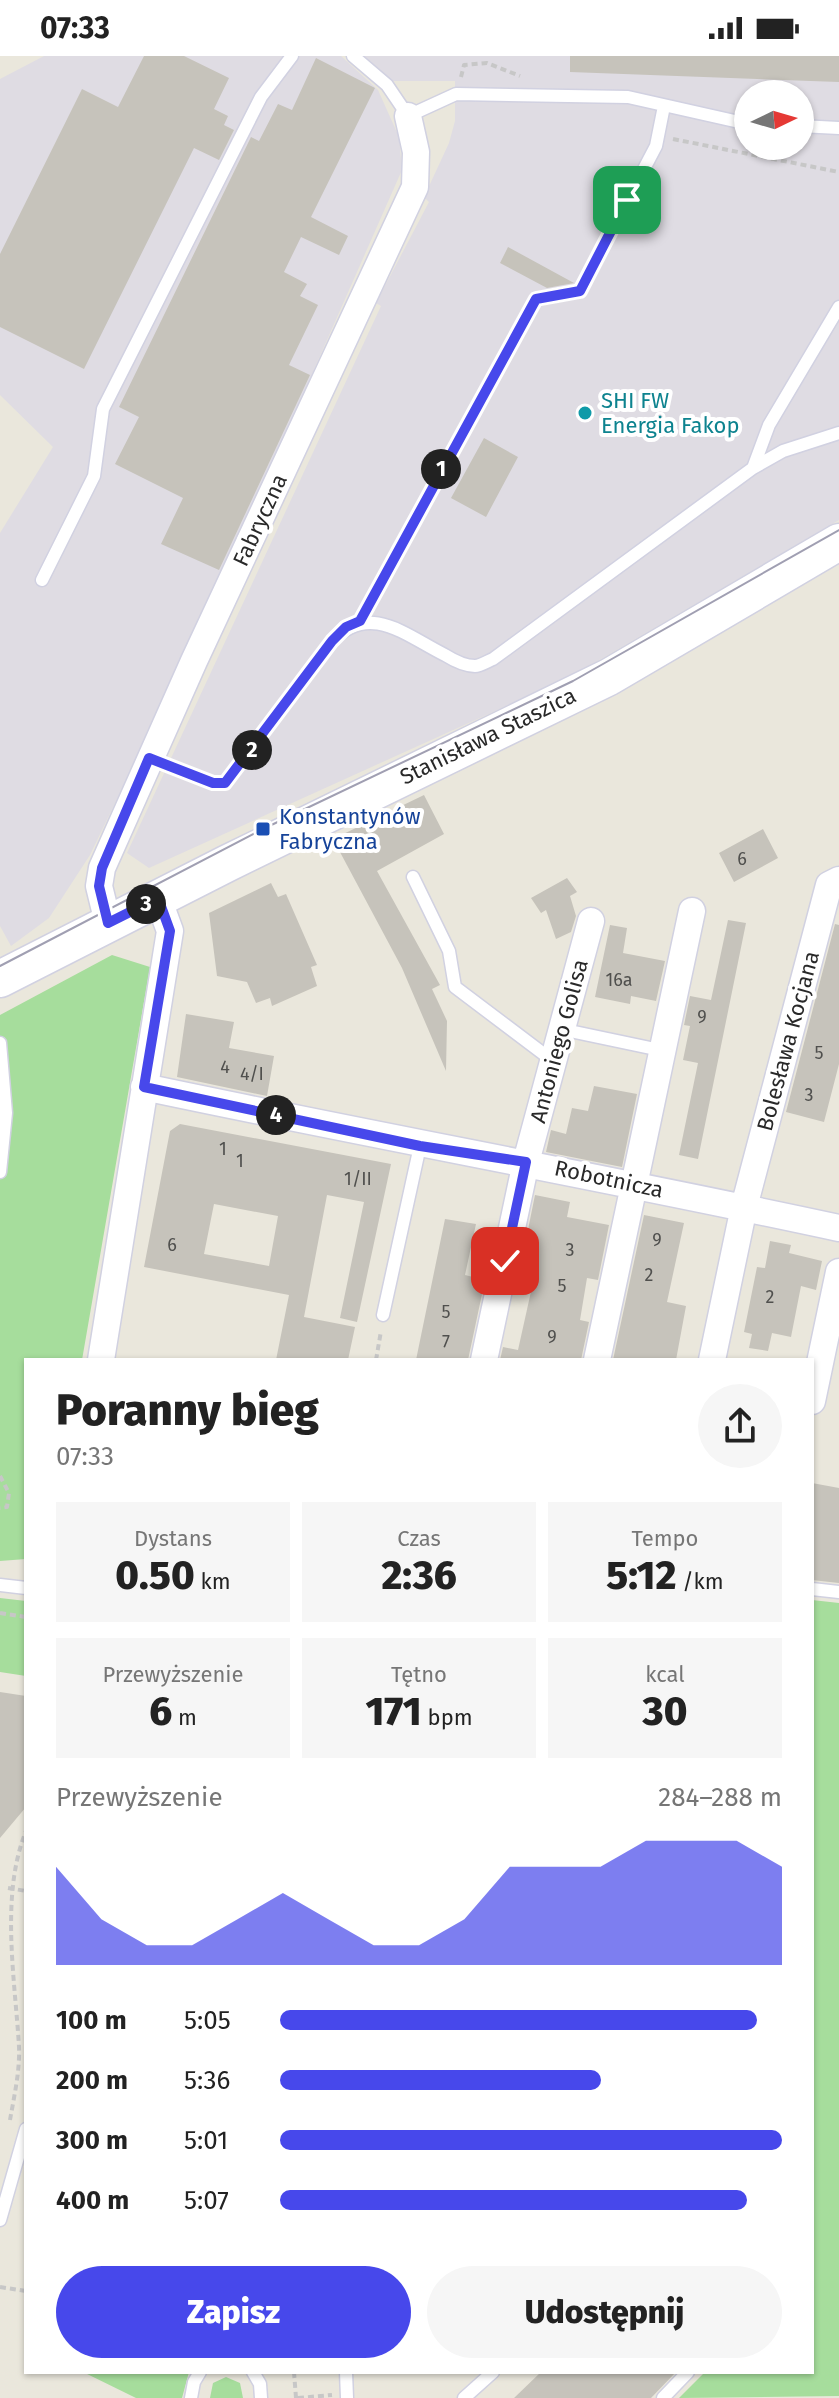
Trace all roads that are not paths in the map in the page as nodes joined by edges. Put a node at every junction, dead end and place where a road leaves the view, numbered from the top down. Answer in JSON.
{"nodes":[{"id":1,"x":353,"y":56,"type":"edge"},
{"id":2,"x":285,"y":58,"type":"edge"},
{"id":3,"x":664,"y":106,"type":"junction"},
{"id":4,"x":408,"y":116,"type":"junction"},
{"id":5,"x":734,"y":121,"type":"edge"},
{"id":6,"x":814,"y":127,"type":"edge"},
{"id":7,"x":839,"y":128,"type":"edge"},
{"id":8,"x":839,"y":307,"type":"edge"},
{"id":9,"x":839,"y":433,"type":"edge"},
{"id":10,"x":753,"y":468,"type":"junction"},
{"id":11,"x":839,"y":542,"type":"edge"},
{"id":12,"x":42,"y":580,"type":"dead end"},
{"id":13,"x":360,"y":621,"type":"junction"},
{"id":14,"x":149,"y":758,"type":"junction"},
{"id":15,"x":413,"y":877,"type":"dead end"},
{"id":16,"x":839,"y":880,"type":"edge"},
{"id":17,"x":158,"y":898,"type":"junction"},
{"id":18,"x":692,"y":911,"type":"dead end"},
{"id":19,"x":591,"y":921,"type":"dead end"},
{"id":20,"x":108,"y":923,"type":"junction"},
{"id":21,"x":0,"y":979,"type":"edge"},
{"id":22,"x":565,"y":1030,"type":"junction"},
{"id":23,"x":0,"y":1043,"type":"edge"},
{"id":24,"x":660,"y":1050,"type":"junction"},
{"id":25,"x":553,"y":1061,"type":"junction"},
{"id":26,"x":144,"y":1087,"type":"junction"},
{"id":27,"x":420,"y":1146,"type":"junction"},
{"id":28,"x":526,"y":1162,"type":"junction"},
{"id":29,"x":0,"y":1172,"type":"edge"},
{"id":30,"x":634,"y":1185,"type":"junction"},
{"id":31,"x":744,"y":1207,"type":"junction"},
{"id":32,"x":839,"y":1228,"type":"edge"},
{"id":33,"x":839,"y":1272,"type":"edge"},
{"id":34,"x":383,"y":1315,"type":"road end"},
{"id":35,"x":101,"y":1358,"type":"edge"},
{"id":36,"x":484,"y":1358,"type":"edge"},
{"id":37,"x":597,"y":1358,"type":"edge"},
{"id":38,"x":712,"y":1358,"type":"edge"},
{"id":39,"x":814,"y":1391,"type":"edge"},
{"id":40,"x":0,"y":1585,"type":"edge"},
{"id":41,"x":24,"y":1588,"type":"edge"},
{"id":42,"x":814,"y":1589,"type":"edge"},
{"id":43,"x":839,"y":1592,"type":"edge"},
{"id":44,"x":24,"y":2136,"type":"edge"},
{"id":45,"x":0,"y":2220,"type":"edge"},
{"id":46,"x":199,"y":2374,"type":"edge"},
{"id":47,"x":255,"y":2374,"type":"edge"},
{"id":48,"x":346,"y":2374,"type":"edge"},
{"id":49,"x":491,"y":2374,"type":"edge"},
{"id":50,"x":686,"y":2374,"type":"edge"},
{"id":51,"x":346,"y":2396,"type":"edge"},
{"id":52,"x":191,"y":2398,"type":"edge"},
{"id":53,"x":261,"y":2398,"type":"edge"},
{"id":54,"x":464,"y":2398,"type":"edge"},
{"id":55,"x":663,"y":2398,"type":"edge"}],
"edges":[{"from":1,"to":4,"type":"lane"},
{"from":2,"to":12,"type":"lane"},
{"from":3,"to":4,"type":"lane"},
{"from":3,"to":5,"type":"lane"},
{"from":3,"to":13,"type":"lane"},
{"from":4,"to":14,"type":"street","name":"Fabryczna"},
{"from":6,"to":7,"type":"lane"},
{"from":8,"to":10,"type":"lane"},
{"from":9,"to":10,"type":"lane"},
{"from":10,"to":13,"type":"lane"},
{"from":11,"to":17,"type":"street","name":"Stanisława Staszica"},
{"from":13,"to":14,"type":"lane"},
{"from":14,"to":20,"type":"street","name":"Fabryczna"},
{"from":15,"to":25,"type":"lane"},
{"from":16,"to":31,"type":"street","name":"Bolesława Kocjana"},
{"from":17,"to":20,"type":"street","name":"Stanisława Staszica"},
{"from":17,"to":26,"type":"street"},
{"from":18,"to":24,"type":"street"},
{"from":19,"to":22,"type":"street","name":"Antoniego Golisa"},
{"from":20,"to":21,"type":"street","name":"Stanisława Staszica"},
{"from":22,"to":24,"type":"lane"},
{"from":22,"to":25,"type":"street","name":"Antoniego Golisa"},
{"from":23,"to":29,"type":"lane"},
{"from":24,"to":30,"type":"street"},
{"from":25,"to":28,"type":"street","name":"Antoniego Golisa"},
{"from":26,"to":27,"type":"street","name":"Robotnicza"},
{"from":26,"to":35,"type":"street"},
{"from":27,"to":28,"type":"street","name":"Robotnicza"},
{"from":27,"to":34,"type":"lane"},
{"from":28,"to":30,"type":"street","name":"Robotnicza"},
{"from":28,"to":36,"type":"street","name":"Antoniego Golisa"},
{"from":30,"to":31,"type":"street","name":"Robotnicza"},
{"from":30,"to":37,"type":"street"},
{"from":31,"to":32,"type":"street","name":"Robotnicza"},
{"from":31,"to":38,"type":"street","name":"Bolesława Kocjana"},
{"from":33,"to":39,"type":"street"},
{"from":40,"to":41,"type":"lane"},
{"from":42,"to":43,"type":"lane"},
{"from":44,"to":45,"type":"lane"},
{"from":46,"to":52,"type":"lane"},
{"from":47,"to":53,"type":"lane"},
{"from":48,"to":51,"type":"lane"},
{"from":49,"to":54,"type":"lane"},
{"from":50,"to":55,"type":"lane"}]}
